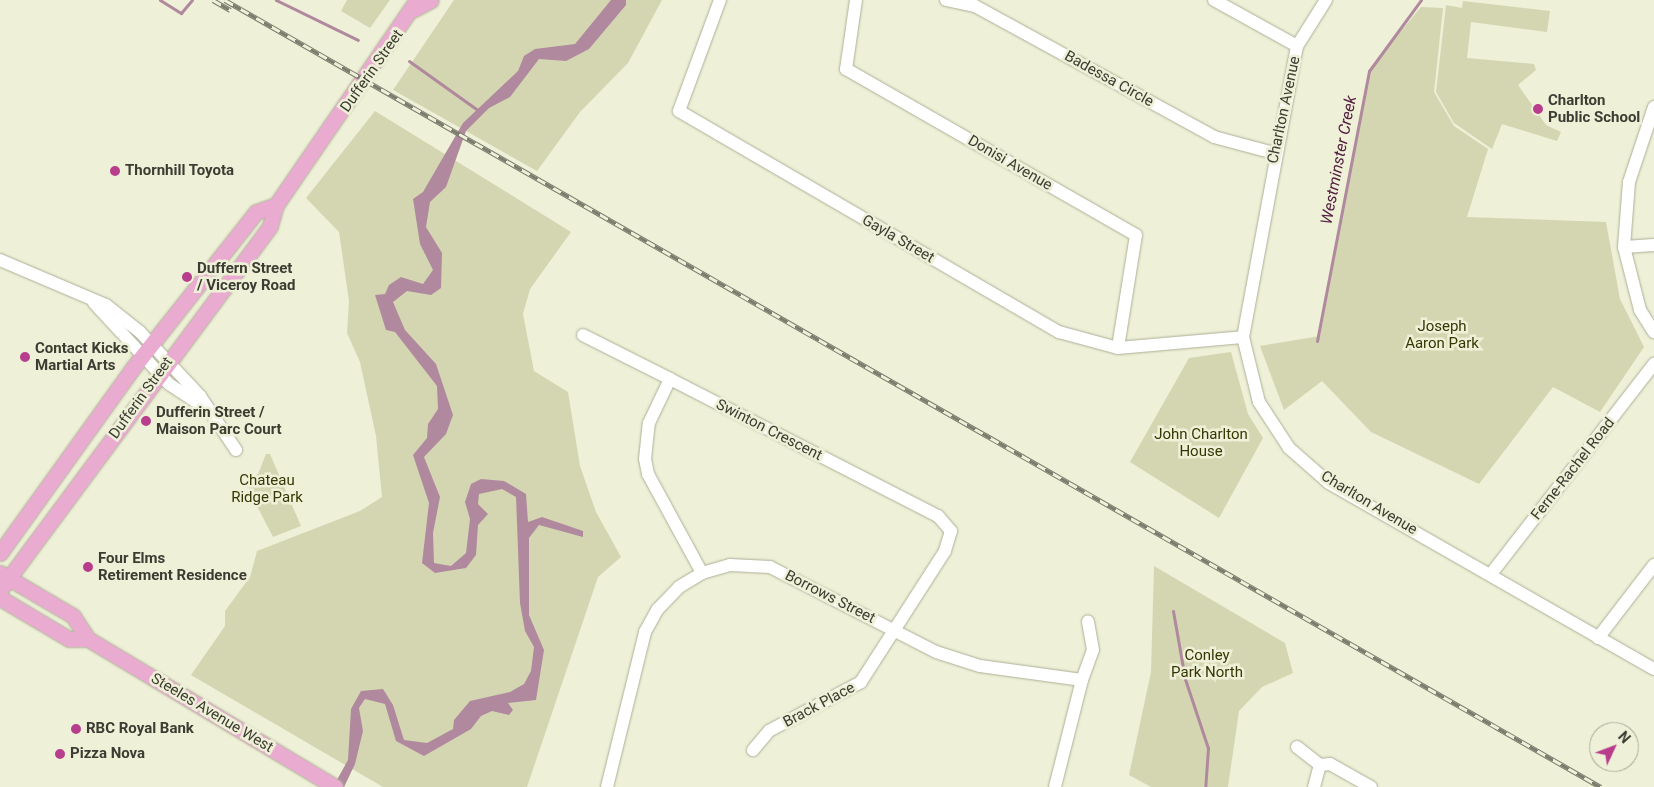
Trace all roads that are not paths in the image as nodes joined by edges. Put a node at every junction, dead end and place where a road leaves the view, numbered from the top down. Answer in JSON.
{"nodes":[{"id":1,"x":431,"y":0,"type":"edge"},
{"id":2,"x":720,"y":0,"type":"edge"},
{"id":3,"x":856,"y":0,"type":"edge"},
{"id":4,"x":946,"y":0,"type":"edge"},
{"id":5,"x":1214,"y":0,"type":"edge"},
{"id":6,"x":1326,"y":0,"type":"edge"},
{"id":7,"x":416,"y":5,"type":"edge"},
{"id":8,"x":1297,"y":46,"type":"junction"},
{"id":9,"x":1654,"y":107,"type":"edge"},
{"id":10,"x":1274,"y":153,"type":"junction"},
{"id":11,"x":276,"y":204,"type":"junction"},
{"id":12,"x":1624,"y":246,"type":"junction"},
{"id":13,"x":1654,"y":246,"type":"edge"},
{"id":14,"x":0,"y":260,"type":"edge"},
{"id":15,"x":1654,"y":332,"type":"edge"},
{"id":16,"x":583,"y":336,"type":"dead end"},
{"id":17,"x":1243,"y":337,"type":"junction"},
{"id":18,"x":1118,"y":348,"type":"junction"},
{"id":19,"x":148,"y":349,"type":"junction"},
{"id":20,"x":1654,"y":364,"type":"edge"},
{"id":21,"x":164,"y":367,"type":"junction"},
{"id":22,"x":670,"y":379,"type":"junction"},
{"id":23,"x":236,"y":450,"type":"dead end"},
{"id":24,"x":0,"y":554,"type":"edge"},
{"id":25,"x":1654,"y":565,"type":"edge"},
{"id":26,"x":702,"y":572,"type":"junction"},
{"id":27,"x":1491,"y":574,"type":"junction"},
{"id":28,"x":3,"y":580,"type":"edge"},
{"id":29,"x":0,"y":598,"type":"edge"},
{"id":30,"x":1088,"y":621,"type":"dead end"},
{"id":31,"x":896,"y":630,"type":"junction"},
{"id":32,"x":1598,"y":638,"type":"junction"},
{"id":33,"x":88,"y":639,"type":"junction"},
{"id":34,"x":1654,"y":669,"type":"edge"},
{"id":35,"x":1082,"y":680,"type":"junction"},
{"id":36,"x":1296,"y":747,"type":"dead end"},
{"id":37,"x":753,"y":750,"type":"dead end"},
{"id":38,"x":1320,"y":765,"type":"junction"},
{"id":39,"x":335,"y":787,"type":"edge"},
{"id":40,"x":607,"y":787,"type":"edge"},
{"id":41,"x":1055,"y":787,"type":"edge"},
{"id":42,"x":1314,"y":787,"type":"edge"},
{"id":43,"x":1371,"y":787,"type":"edge"}],
"edges":[{"from":1,"to":7,"type":"main road","name":"Dufferin Street"},
{"from":2,"to":18,"type":"street","name":"Gayla Street"},
{"from":3,"to":18,"type":"street","name":"Donisi Avenue"},
{"from":4,"to":10,"type":"street","name":"Badessa Circle"},
{"from":5,"to":8,"type":"street"},
{"from":6,"to":8,"type":"street","name":"Charlton Avenue"},
{"from":7,"to":11,"type":"main road","name":"Dufferin Street"},
{"from":8,"to":10,"type":"street","name":"Charlton Avenue"},
{"from":9,"to":12,"type":"street"},
{"from":10,"to":17,"type":"street","name":"Charlton Avenue"},
{"from":11,"to":19,"type":"main road","name":"Dufferin Street"},
{"from":11,"to":21,"type":"main road","name":"Dufferin Street"},
{"from":12,"to":13,"type":"street"},
{"from":12,"to":15,"type":"street"},
{"from":14,"to":19,"type":"street"},
{"from":16,"to":22,"type":"street","name":"Swinton Crescent"},
{"from":17,"to":18,"type":"street","name":"Gayla Street"},
{"from":17,"to":27,"type":"street","name":"Charlton Avenue"},
{"from":19,"to":21,"type":"street"},
{"from":19,"to":24,"type":"main road","name":"Dufferin Street"},
{"from":20,"to":27,"type":"street","name":"Ferne-Rachel Road"},
{"from":21,"to":23,"type":"street"},
{"from":21,"to":28,"type":"main road","name":"Dufferin Street"},
{"from":22,"to":26,"type":"street"},
{"from":22,"to":31,"type":"street","name":"Swinton Crescent"},
{"from":25,"to":32,"type":"street"},
{"from":26,"to":31,"type":"street","name":"Borrows Street"},
{"from":26,"to":40,"type":"street","name":"Borrows Street"},
{"from":27,"to":32,"type":"street","name":"Charlton Avenue"},
{"from":28,"to":33,"type":"main road","name":"Steeles Avenue West"},
{"from":29,"to":33,"type":"main road","name":"Steeles Avenue West"},
{"from":30,"to":35,"type":"street"},
{"from":31,"to":35,"type":"street","name":"Borrows Street"},
{"from":31,"to":37,"type":"street","name":"Brack Place"},
{"from":32,"to":34,"type":"street","name":"Charlton Avenue"},
{"from":33,"to":39,"type":"main road","name":"Steeles Avenue West"},
{"from":35,"to":41,"type":"street"},
{"from":36,"to":38,"type":"street"},
{"from":38,"to":42,"type":"street"},
{"from":38,"to":43,"type":"street"}]}
